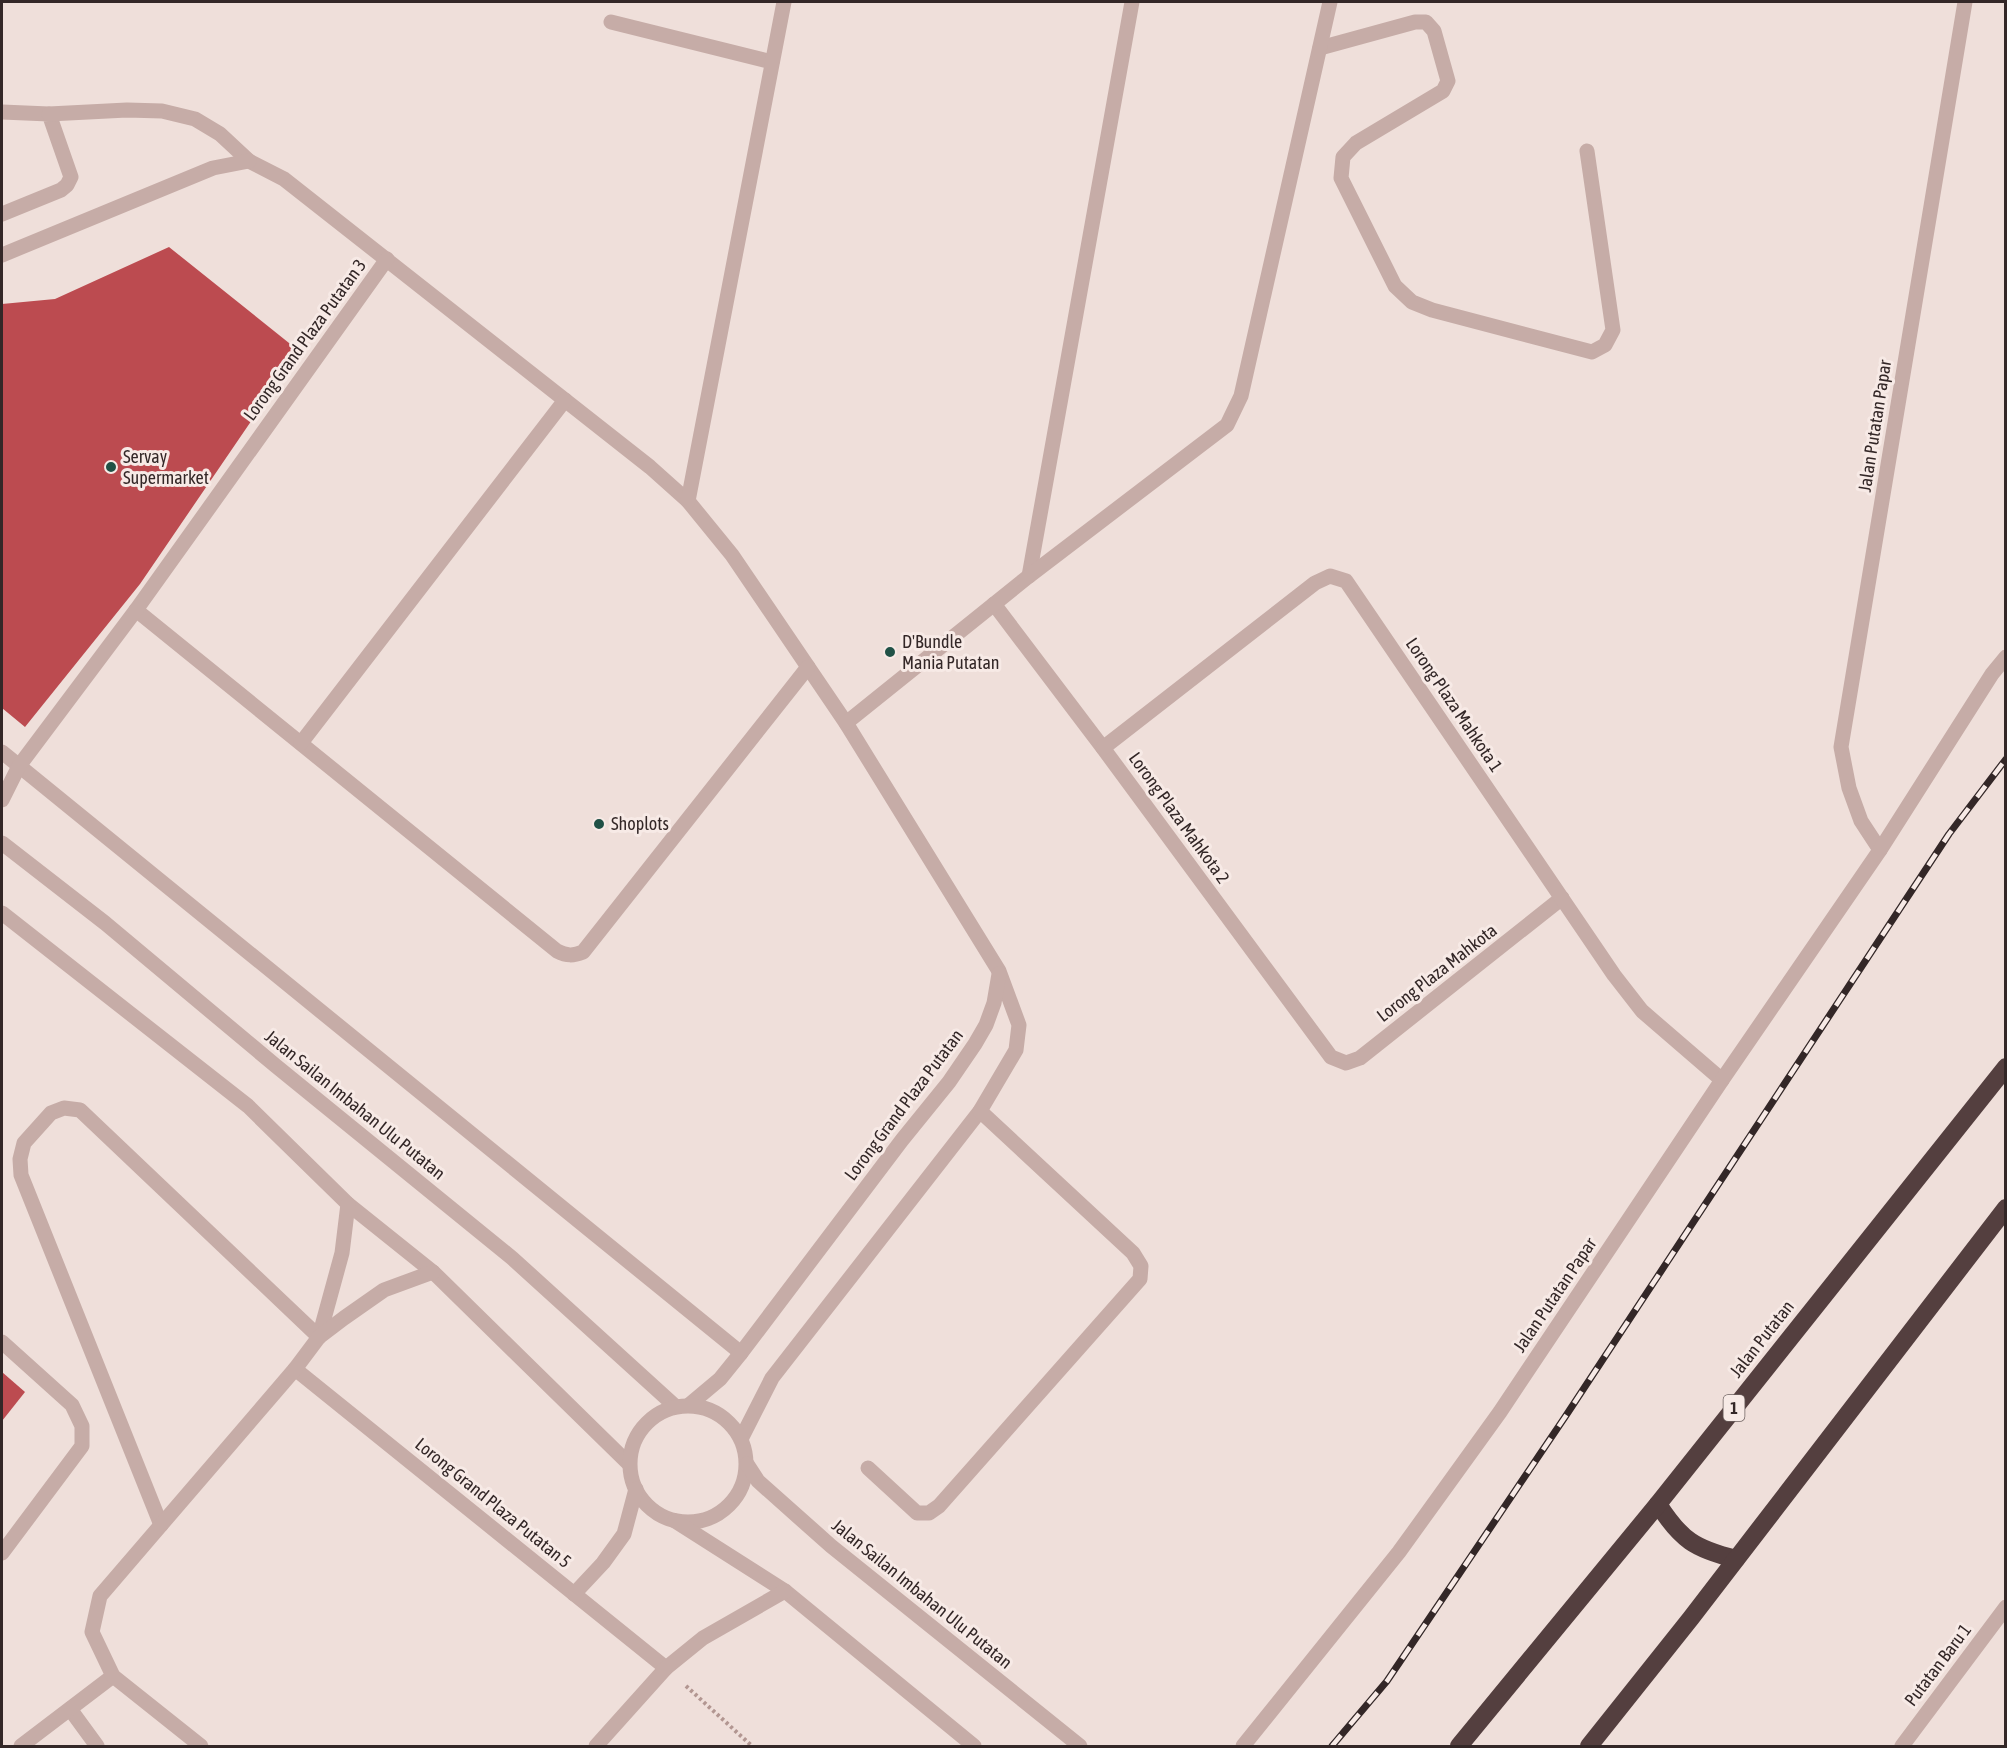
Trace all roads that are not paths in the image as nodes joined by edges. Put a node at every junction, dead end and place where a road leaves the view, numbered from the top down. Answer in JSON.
{"nodes":[{"id":1,"x":784,"y":2,"type":"edge"},
{"id":2,"x":1132,"y":2,"type":"edge"},
{"id":3,"x":1330,"y":2,"type":"edge"},
{"id":4,"x":1965,"y":2,"type":"edge"},
{"id":5,"x":611,"y":22,"type":"dead end"},
{"id":6,"x":1320,"y":48,"type":"junction"},
{"id":7,"x":772,"y":62,"type":"junction"},
{"id":8,"x":2,"y":112,"type":"edge"},
{"id":9,"x":49,"y":114,"type":"junction"},
{"id":10,"x":1587,"y":151,"type":"dead end"},
{"id":11,"x":249,"y":161,"type":"junction"},
{"id":12,"x":2,"y":214,"type":"edge"},
{"id":13,"x":2,"y":255,"type":"edge"},
{"id":14,"x":387,"y":259,"type":"junction"},
{"id":15,"x":565,"y":400,"type":"junction"},
{"id":16,"x":688,"y":501,"type":"junction"},
{"id":17,"x":1029,"y":576,"type":"junction"},
{"id":18,"x":994,"y":604,"type":"junction"},
{"id":19,"x":136,"y":610,"type":"junction"},
{"id":20,"x":2006,"y":657,"type":"edge"},
{"id":21,"x":808,"y":667,"type":"junction"},
{"id":22,"x":846,"y":723,"type":"junction"},
{"id":23,"x":301,"y":742,"type":"junction"},
{"id":24,"x":1103,"y":748,"type":"junction"},
{"id":25,"x":2,"y":752,"type":"edge"},
{"id":26,"x":19,"y":766,"type":"junction"},
{"id":27,"x":2,"y":800,"type":"edge"},
{"id":28,"x":2,"y":843,"type":"edge"},
{"id":29,"x":1880,"y":850,"type":"junction"},
{"id":30,"x":1562,"y":898,"type":"junction"},
{"id":31,"x":2,"y":913,"type":"edge"},
{"id":32,"x":999,"y":971,"type":"junction"},
{"id":33,"x":1331,"y":1057,"type":"joint"},
{"id":34,"x":2006,"y":1067,"type":"edge"},
{"id":35,"x":1722,"y":1080,"type":"junction"},
{"id":36,"x":980,"y":1111,"type":"junction"},
{"id":37,"x":348,"y":1204,"type":"junction"},
{"id":38,"x":2006,"y":1208,"type":"edge"},
{"id":39,"x":433,"y":1272,"type":"junction"},
{"id":40,"x":319,"y":1337,"type":"junction"},
{"id":41,"x":2,"y":1342,"type":"edge"},
{"id":42,"x":741,"y":1353,"type":"junction"},
{"id":43,"x":295,"y":1369,"type":"junction"},
{"id":44,"x":682,"y":1406,"type":"junction"},
{"id":45,"x":741,"y":1439,"type":"junction"},
{"id":46,"x":629,"y":1464,"type":"junction"},
{"id":47,"x":747,"y":1464,"type":"junction"},
{"id":48,"x":868,"y":1468,"type":"dead end"},
{"id":49,"x":636,"y":1489,"type":"junction"},
{"id":50,"x":1658,"y":1504,"type":"junction"},
{"id":51,"x":675,"y":1521,"type":"junction"},
{"id":52,"x":161,"y":1524,"type":"junction"},
{"id":53,"x":2,"y":1553,"type":"edge"},
{"id":54,"x":1736,"y":1559,"type":"junction"},
{"id":55,"x":785,"y":1591,"type":"junction"},
{"id":56,"x":574,"y":1594,"type":"junction"},
{"id":57,"x":2006,"y":1607,"type":"edge"},
{"id":58,"x":666,"y":1668,"type":"junction"},
{"id":59,"x":113,"y":1676,"type":"junction"},
{"id":60,"x":69,"y":1709,"type":"junction"},
{"id":61,"x":21,"y":1746,"type":"edge"},
{"id":62,"x":97,"y":1746,"type":"edge"},
{"id":63,"x":201,"y":1746,"type":"edge"},
{"id":64,"x":596,"y":1746,"type":"edge"},
{"id":65,"x":974,"y":1746,"type":"edge"},
{"id":66,"x":1080,"y":1746,"type":"edge"},
{"id":67,"x":1243,"y":1746,"type":"edge"},
{"id":68,"x":1459,"y":1746,"type":"edge"},
{"id":69,"x":1589,"y":1746,"type":"edge"},
{"id":70,"x":1902,"y":1746,"type":"edge"}],
"edges":[{"from":1,"to":7,"type":"street"},
{"from":2,"to":17,"type":"street"},
{"from":3,"to":6,"type":"street"},
{"from":4,"to":29,"type":"street","name":"Jalan Putatan Papar"},
{"from":5,"to":7,"type":"street"},
{"from":6,"to":10,"type":"street"},
{"from":6,"to":17,"type":"street"},
{"from":7,"to":16,"type":"street"},
{"from":8,"to":9,"type":"street","name":"Lorong Grand Plaza Putatan 3"},
{"from":9,"to":11,"type":"street","name":"Lorong Grand Plaza Putatan 3"},
{"from":9,"to":12,"type":"street"},
{"from":11,"to":13,"type":"street"},
{"from":11,"to":14,"type":"street","name":"Lorong Grand Plaza Putatan 3"},
{"from":14,"to":15,"type":"street"},
{"from":14,"to":19,"type":"street","name":"Lorong Grand Plaza Putatan 3"},
{"from":15,"to":16,"type":"street"},
{"from":15,"to":23,"type":"street"},
{"from":16,"to":21,"type":"street"},
{"from":17,"to":18,"type":"street"},
{"from":18,"to":22,"type":"street"},
{"from":18,"to":24,"type":"street","name":"Lorong Plaza Mahkota 2"},
{"from":19,"to":23,"type":"street"},
{"from":19,"to":26,"type":"street","name":"Lorong Grand Plaza Putatan 3"},
{"from":20,"to":29,"type":"street","name":"Jalan Putatan Papar"},
{"from":21,"to":22,"type":"street"},
{"from":21,"to":23,"type":"street"},
{"from":22,"to":32,"type":"street"},
{"from":24,"to":30,"type":"street","name":"Lorong Plaza Mahkota 1"},
{"from":24,"to":33,"type":"street","name":"Lorong Plaza Mahkota 2"},
{"from":25,"to":26,"type":"street"},
{"from":26,"to":27,"type":"street","name":"Lorong Grand Plaza Putatan 3"},
{"from":26,"to":42,"type":"street"},
{"from":28,"to":44,"type":"street","name":"Jalan Sailan Imbahan Ulu Putatan"},
{"from":29,"to":35,"type":"street","name":"Jalan Putatan Papar"},
{"from":30,"to":33,"type":"street","name":"Lorong Plaza Mahkota"},
{"from":30,"to":35,"type":"street","name":"Lorong Plaza Mahkota 1"},
{"from":31,"to":37,"type":"street"},
{"from":32,"to":36,"type":"street"},
{"from":32,"to":42,"type":"street","name":"Lorong Grand Plaza Putatan"},
{"from":34,"to":50,"type":"highway","name":"Jalan Putatan","number":"1"},
{"from":35,"to":67,"type":"street","name":"Jalan Putatan Papar"},
{"from":36,"to":45,"type":"street"},
{"from":36,"to":48,"type":"street"},
{"from":37,"to":39,"type":"street"},
{"from":37,"to":40,"type":"street"},
{"from":38,"to":54,"type":"highway"},
{"from":39,"to":40,"type":"street"},
{"from":39,"to":46,"type":"street"},
{"from":40,"to":43,"type":"street"},
{"from":40,"to":52,"type":"street"},
{"from":41,"to":53,"type":"street"},
{"from":42,"to":44,"type":"street","name":"Lorong Grand Plaza Putatan"},
{"from":43,"to":52,"type":"street"},
{"from":43,"to":56,"type":"street","name":"Lorong Grand Plaza Putatan 5"},
{"from":44,"to":45,"type":"street"},
{"from":44,"to":46,"type":"street"},
{"from":45,"to":47,"type":"street"},
{"from":46,"to":49,"type":"street"},
{"from":47,"to":51,"type":"street"},
{"from":47,"to":66,"type":"street","name":"Jalan Sailan Imbahan Ulu Putatan"},
{"from":49,"to":51,"type":"street"},
{"from":49,"to":56,"type":"street"},
{"from":50,"to":54,"type":"highway"},
{"from":50,"to":68,"type":"highway","name":"Jalan Putatan","number":"1"},
{"from":51,"to":55,"type":"street"},
{"from":52,"to":59,"type":"street"},
{"from":54,"to":69,"type":"highway"},
{"from":55,"to":58,"type":"street"},
{"from":55,"to":65,"type":"street"},
{"from":56,"to":58,"type":"street","name":"Lorong Grand Plaza Putatan 5"},
{"from":57,"to":70,"type":"street","name":"Putatan Baru 1"},
{"from":58,"to":64,"type":"street"},
{"from":59,"to":60,"type":"street"},
{"from":59,"to":63,"type":"street"},
{"from":60,"to":61,"type":"street"},
{"from":60,"to":62,"type":"street"}]}
